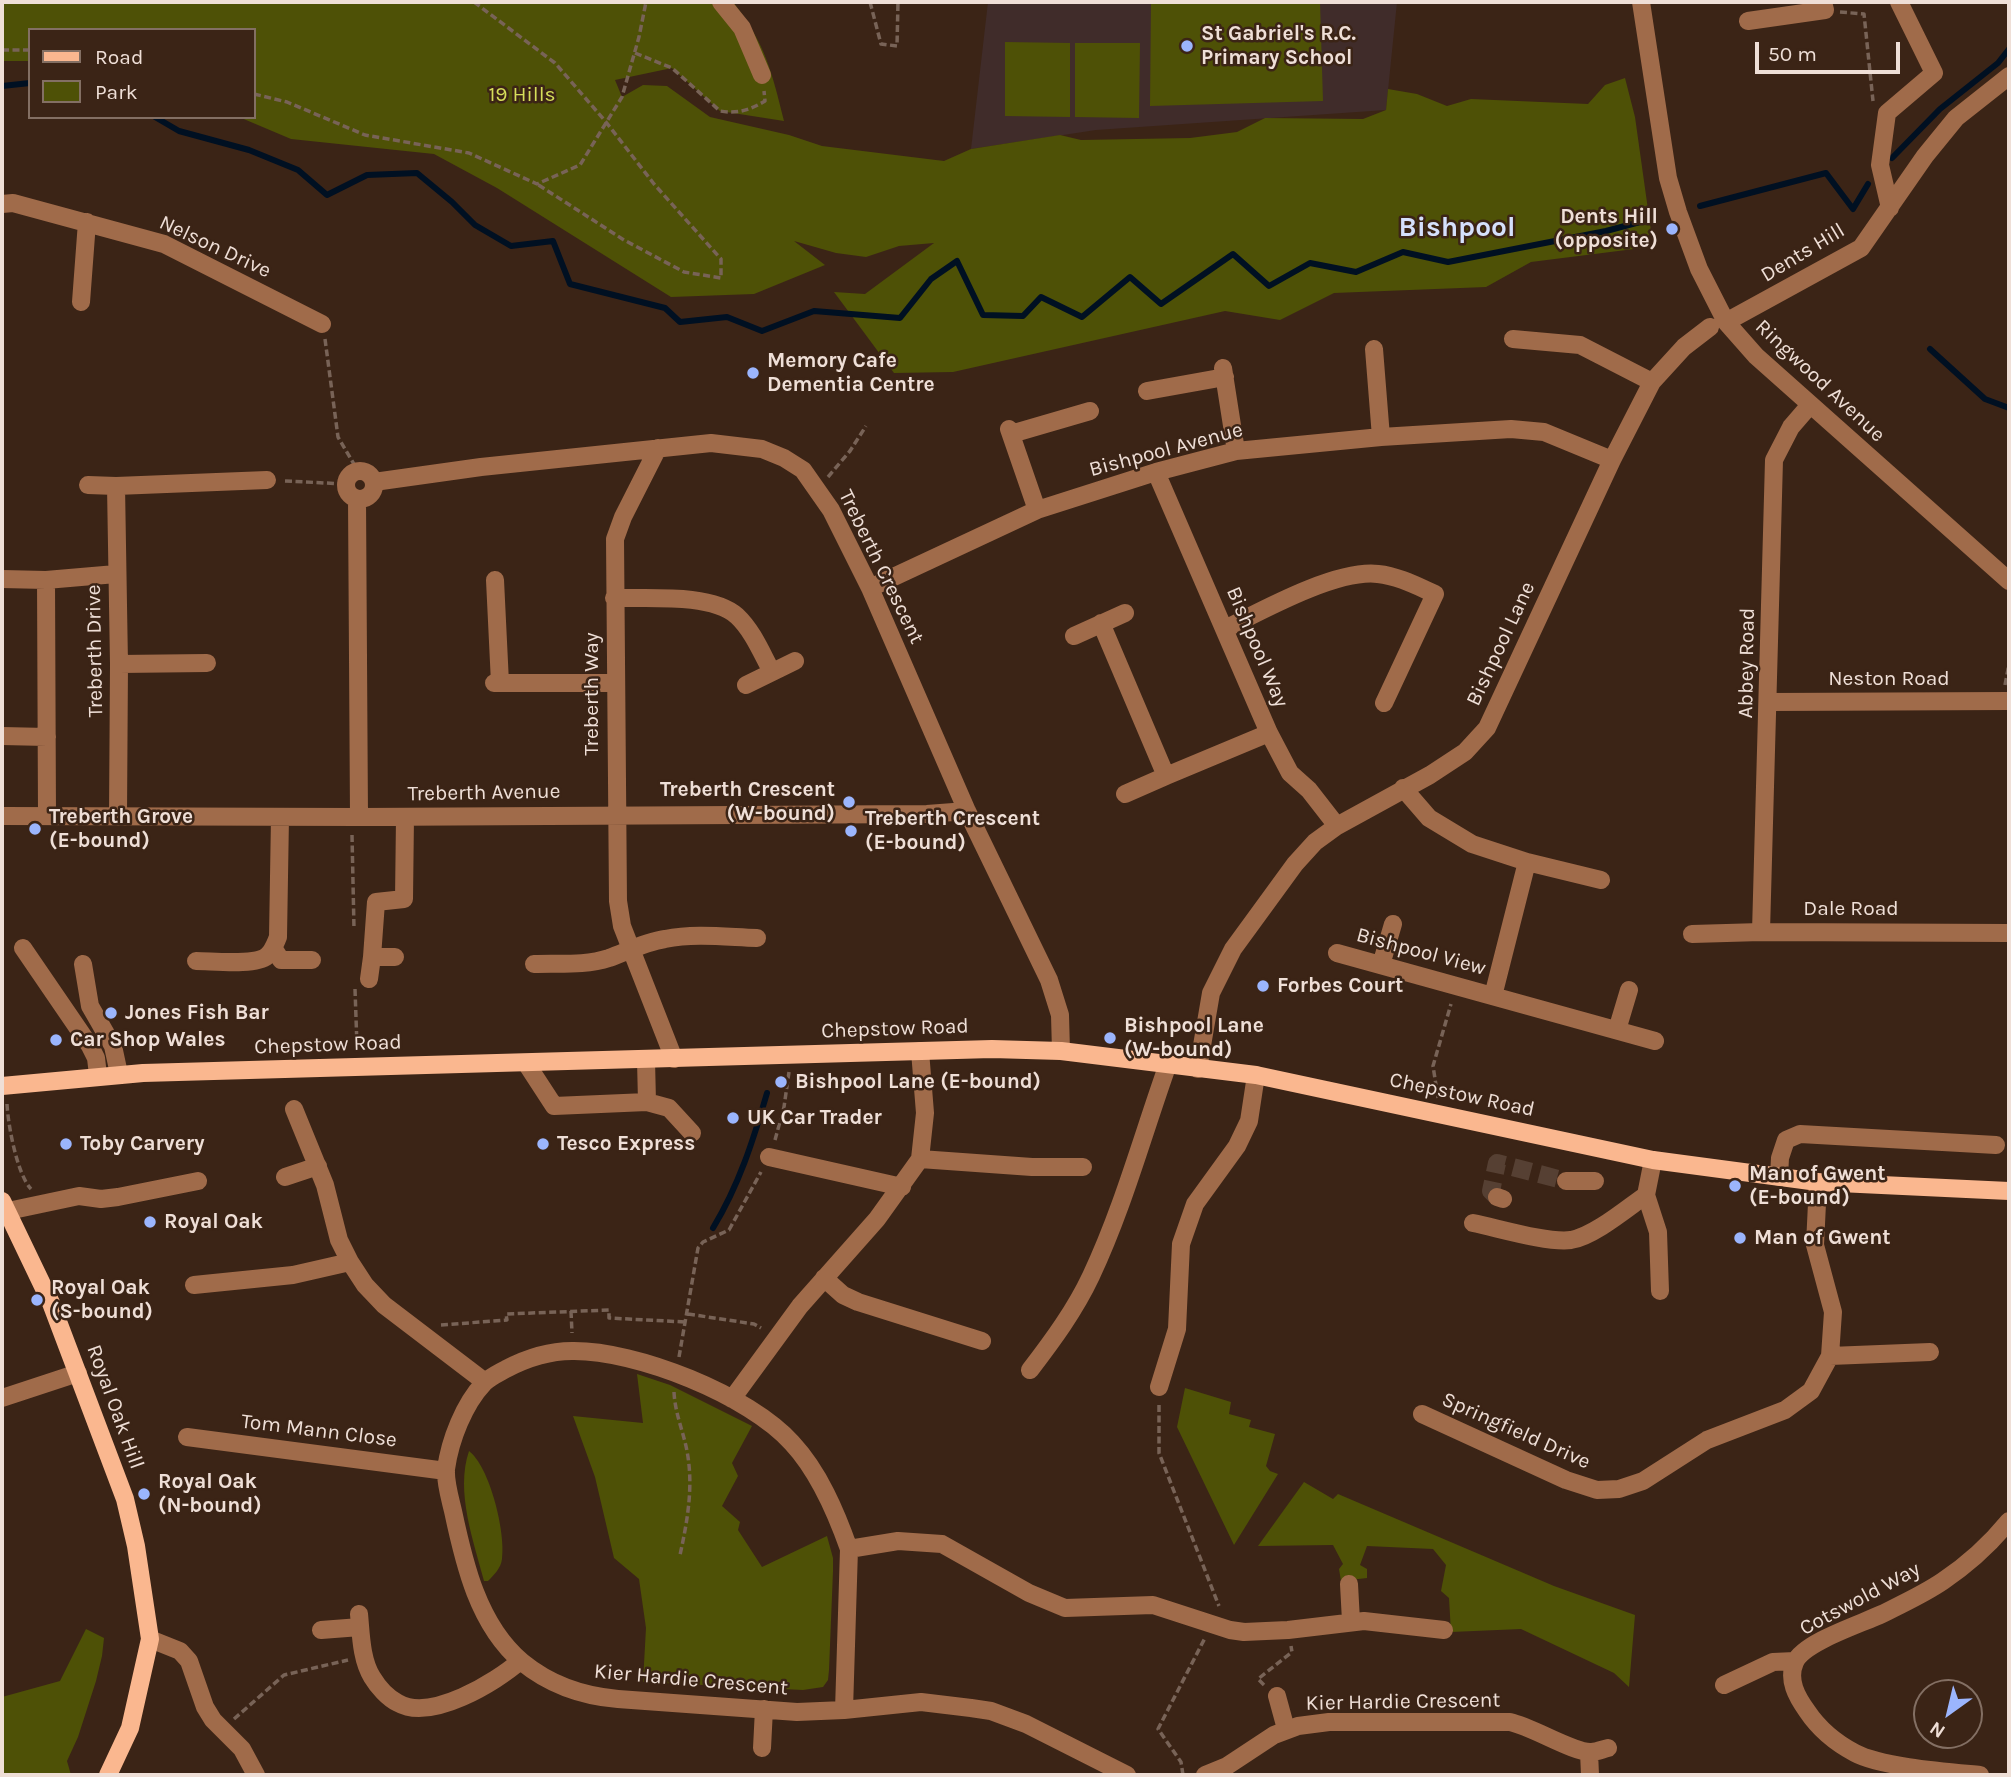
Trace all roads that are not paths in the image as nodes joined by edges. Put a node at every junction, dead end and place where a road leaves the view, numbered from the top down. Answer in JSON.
{"nodes":[{"id":1,"x":721,"y":2,"type":"edge"},
{"id":2,"x":1641,"y":2,"type":"edge"},
{"id":3,"x":1899,"y":2,"type":"edge"},
{"id":4,"x":1824,"y":6,"type":"edge"},
{"id":5,"x":1748,"y":20,"type":"dead end"},
{"id":6,"x":762,"y":75,"type":"road end"},
{"id":7,"x":2009,"y":76,"type":"edge"},
{"id":8,"x":2,"y":204,"type":"edge"},
{"id":9,"x":1890,"y":208,"type":"junction"},
{"id":10,"x":87,"y":222,"type":"junction"},
{"id":11,"x":82,"y":303,"type":"dead end"},
{"id":12,"x":322,"y":324,"type":"road end"},
{"id":13,"x":1718,"y":325,"type":"junction"},
{"id":14,"x":1513,"y":339,"type":"dead end"},
{"id":15,"x":1374,"y":349,"type":"dead end"},
{"id":16,"x":1652,"y":382,"type":"junction"},
{"id":17,"x":1147,"y":391,"type":"dead end"},
{"id":18,"x":1810,"y":405,"type":"junction"},
{"id":19,"x":1090,"y":411,"type":"dead end"},
{"id":20,"x":1381,"y":437,"type":"junction"},
{"id":21,"x":657,"y":448,"type":"junction"},
{"id":22,"x":1236,"y":451,"type":"junction"},
{"id":23,"x":1612,"y":460,"type":"junction"},
{"id":24,"x":1156,"y":472,"type":"junction"},
{"id":25,"x":267,"y":480,"type":"road end"},
{"id":26,"x":374,"y":482,"type":"junction"},
{"id":27,"x":88,"y":485,"type":"dead end"},
{"id":28,"x":353,"y":485,"type":"junction"},
{"id":29,"x":116,"y":486,"type":"junction"},
{"id":30,"x":1037,"y":510,"type":"junction"},
{"id":31,"x":116,"y":574,"type":"junction"},
{"id":32,"x":2,"y":579,"type":"edge"},
{"id":33,"x":46,"y":580,"type":"junction"},
{"id":34,"x":495,"y":580,"type":"dead end"},
{"id":35,"x":2009,"y":581,"type":"edge"},
{"id":36,"x":870,"y":588,"type":"junction"},
{"id":37,"x":614,"y":598,"type":"junction"},
{"id":38,"x":1125,"y":613,"type":"dead end"},
{"id":39,"x":1101,"y":623,"type":"junction"},
{"id":40,"x":1225,"y":629,"type":"junction"},
{"id":41,"x":1074,"y":636,"type":"dead end"},
{"id":42,"x":795,"y":662,"type":"dead end"},
{"id":43,"x":207,"y":663,"type":"dead end"},
{"id":44,"x":119,"y":664,"type":"junction"},
{"id":45,"x":772,"y":672,"type":"junction"},
{"id":46,"x":614,"y":683,"type":"junction"},
{"id":47,"x":746,"y":685,"type":"dead end"},
{"id":48,"x":2009,"y":701,"type":"edge"},
{"id":49,"x":1769,"y":702,"type":"junction"},
{"id":50,"x":1384,"y":703,"type":"dead end"},
{"id":51,"x":1269,"y":733,"type":"junction"},
{"id":52,"x":2,"y":736,"type":"edge"},
{"id":53,"x":47,"y":737,"type":"junction"},
{"id":54,"x":1166,"y":776,"type":"junction"},
{"id":55,"x":1403,"y":788,"type":"junction"},
{"id":56,"x":1125,"y":794,"type":"dead end"},
{"id":57,"x":967,"y":811,"type":"junction"},
{"id":58,"x":47,"y":815,"type":"junction"},
{"id":59,"x":615,"y":815,"type":"junction"},
{"id":60,"x":2,"y":816,"type":"edge"},
{"id":61,"x":118,"y":816,"type":"junction"},
{"id":62,"x":280,"y":817,"type":"junction"},
{"id":63,"x":359,"y":817,"type":"junction"},
{"id":64,"x":405,"y":817,"type":"junction"},
{"id":65,"x":1337,"y":826,"type":"junction"},
{"id":66,"x":1527,"y":862,"type":"junction"},
{"id":67,"x":1601,"y":880,"type":"dead end"},
{"id":68,"x":1393,"y":924,"type":"dead end"},
{"id":69,"x":1761,"y":932,"type":"junction"},
{"id":70,"x":2009,"y":933,"type":"edge"},
{"id":71,"x":1692,"y":934,"type":"dead end"},
{"id":72,"x":757,"y":938,"type":"dead end"},
{"id":73,"x":23,"y":948,"type":"dead end"},
{"id":74,"x":631,"y":948,"type":"junction"},
{"id":75,"x":274,"y":949,"type":"junction"},
{"id":76,"x":1337,"y":953,"type":"dead end"},
{"id":77,"x":372,"y":957,"type":"junction"},
{"id":78,"x":395,"y":957,"type":"dead end"},
{"id":79,"x":312,"y":960,"type":"dead end"},
{"id":80,"x":196,"y":961,"type":"dead end"},
{"id":81,"x":83,"y":964,"type":"dead end"},
{"id":82,"x":534,"y":964,"type":"dead end"},
{"id":83,"x":1381,"y":965,"type":"junction"},
{"id":84,"x":369,"y":979,"type":"dead end"},
{"id":85,"x":1629,"y":990,"type":"dead end"},
{"id":86,"x":1493,"y":996,"type":"junction"},
{"id":87,"x":1618,"y":1030,"type":"junction"},
{"id":88,"x":1654,"y":1041,"type":"dead end"},
{"id":89,"x":920,"y":1051,"type":"junction"},
{"id":90,"x":1061,"y":1051,"type":"junction"},
{"id":91,"x":674,"y":1059,"type":"junction"},
{"id":92,"x":646,"y":1060,"type":"junction"},
{"id":93,"x":526,"y":1063,"type":"junction"},
{"id":94,"x":1168,"y":1064,"type":"junction"},
{"id":95,"x":1198,"y":1069,"type":"junction"},
{"id":96,"x":119,"y":1074,"type":"junction"},
{"id":97,"x":1256,"y":1075,"type":"junction"},
{"id":98,"x":98,"y":1076,"type":"junction"},
{"id":99,"x":3,"y":1086,"type":"edge"},
{"id":100,"x":648,"y":1102,"type":"junction"},
{"id":101,"x":294,"y":1109,"type":"dead end"},
{"id":102,"x":692,"y":1133,"type":"dead end"},
{"id":103,"x":1996,"y":1145,"type":"dead end"},
{"id":104,"x":769,"y":1157,"type":"road end"},
{"id":105,"x":920,"y":1159,"type":"junction"},
{"id":106,"x":1653,"y":1160,"type":"junction"},
{"id":107,"x":318,"y":1166,"type":"junction"},
{"id":108,"x":1083,"y":1167,"type":"dead end"},
{"id":109,"x":285,"y":1177,"type":"dead end"},
{"id":110,"x":1779,"y":1177,"type":"junction"},
{"id":111,"x":198,"y":1181,"type":"dead end"},
{"id":112,"x":1566,"y":1181,"type":"tunnel mouth"},
{"id":113,"x":1595,"y":1181,"type":"dead end"},
{"id":114,"x":1818,"y":1182,"type":"junction"},
{"id":115,"x":902,"y":1187,"type":"junction"},
{"id":116,"x":2009,"y":1191,"type":"edge"},
{"id":117,"x":1647,"y":1195,"type":"junction"},
{"id":118,"x":5,"y":1206,"type":"edge"},
{"id":119,"x":1473,"y":1223,"type":"dead end"},
{"id":120,"x":350,"y":1262,"type":"junction"},
{"id":121,"x":824,"y":1278,"type":"junction"},
{"id":122,"x":194,"y":1285,"type":"dead end"},
{"id":123,"x":1660,"y":1291,"type":"dead end"},
{"id":124,"x":982,"y":1341,"type":"dead end"},
{"id":125,"x":1930,"y":1352,"type":"dead end"},
{"id":126,"x":1830,"y":1356,"type":"junction"},
{"id":127,"x":1030,"y":1370,"type":"dead end"},
{"id":128,"x":78,"y":1373,"type":"junction"},
{"id":129,"x":485,"y":1382,"type":"junction"},
{"id":130,"x":1159,"y":1387,"type":"road end"},
{"id":131,"x":2,"y":1398,"type":"edge"},
{"id":132,"x":732,"y":1399,"type":"junction"},
{"id":133,"x":1422,"y":1414,"type":"dead end"},
{"id":134,"x":187,"y":1437,"type":"dead end"},
{"id":135,"x":446,"y":1471,"type":"junction"},
{"id":136,"x":2009,"y":1521,"type":"edge"},
{"id":137,"x":849,"y":1549,"type":"junction"},
{"id":138,"x":1349,"y":1584,"type":"dead end"},
{"id":139,"x":1351,"y":1621,"type":"junction"},
{"id":140,"x":321,"y":1630,"type":"dead end"},
{"id":141,"x":1444,"y":1630,"type":"dead end"},
{"id":142,"x":150,"y":1639,"type":"junction"},
{"id":143,"x":520,"y":1661,"type":"junction"},
{"id":144,"x":1795,"y":1661,"type":"junction"},
{"id":145,"x":1724,"y":1685,"type":"dead end"},
{"id":146,"x":1277,"y":1696,"type":"road end"},
{"id":147,"x":764,"y":1709,"type":"junction"},
{"id":148,"x":844,"y":1710,"type":"junction"},
{"id":149,"x":1286,"y":1729,"type":"junction"},
{"id":150,"x":762,"y":1748,"type":"dead end"},
{"id":151,"x":1608,"y":1748,"type":"dead end"},
{"id":152,"x":1589,"y":1752,"type":"junction"},
{"id":153,"x":108,"y":1775,"type":"edge"},
{"id":154,"x":256,"y":1775,"type":"edge"},
{"id":155,"x":1126,"y":1775,"type":"edge"},
{"id":156,"x":1205,"y":1775,"type":"edge"},
{"id":157,"x":1590,"y":1775,"type":"edge"},
{"id":158,"x":1980,"y":1775,"type":"edge"}],
"edges":[{"from":1,"to":6,"type":"street"},
{"from":2,"to":13,"type":"street","name":"Ringwood Avenue"},
{"from":3,"to":9,"type":"street"},
{"from":4,"to":5,"type":"street"},
{"from":7,"to":9,"type":"street","name":"Dents Hill"},
{"from":8,"to":10,"type":"street","name":"Nelson Drive"},
{"from":9,"to":13,"type":"street","name":"Dents Hill"},
{"from":10,"to":11,"type":"street"},
{"from":10,"to":12,"type":"street","name":"Nelson Drive"},
{"from":13,"to":16,"type":"street","name":"Bishpool Lane"},
{"from":13,"to":18,"type":"street","name":"Ringwood Avenue"},
{"from":14,"to":16,"type":"street"},
{"from":15,"to":20,"type":"street"},
{"from":16,"to":23,"type":"street","name":"Bishpool Lane"},
{"from":17,"to":22,"type":"street"},
{"from":18,"to":35,"type":"street","name":"Ringwood Avenue"},
{"from":18,"to":49,"type":"street","name":"Abbey Road"},
{"from":19,"to":30,"type":"street"},
{"from":20,"to":22,"type":"street","name":"Bishpool Avenue"},
{"from":20,"to":23,"type":"street","name":"Bishpool Avenue"},
{"from":21,"to":26,"type":"street","name":"Treberth Crescent"},
{"from":21,"to":36,"type":"street","name":"Treberth Crescent"},
{"from":21,"to":37,"type":"street","name":"Treberth Way"},
{"from":22,"to":24,"type":"street","name":"Bishpool Avenue"},
{"from":23,"to":55,"type":"street","name":"Bishpool Lane"},
{"from":24,"to":30,"type":"street","name":"Bishpool Avenue"},
{"from":24,"to":40,"type":"street","name":"Bishpool Way"},
{"from":25,"to":29,"type":"street"},
{"from":26,"to":28,"type":"street"},
{"from":26,"to":28,"type":"street"},
{"from":27,"to":29,"type":"street"},
{"from":28,"to":63,"type":"street"},
{"from":29,"to":31,"type":"street","name":"Treberth Drive"},
{"from":30,"to":36,"type":"street","name":"Bishpool Avenue"},
{"from":31,"to":33,"type":"street"},
{"from":31,"to":44,"type":"street","name":"Treberth Drive"},
{"from":32,"to":33,"type":"street"},
{"from":33,"to":53,"type":"street"},
{"from":34,"to":46,"type":"street"},
{"from":36,"to":57,"type":"street","name":"Treberth Crescent"},
{"from":37,"to":45,"type":"street"},
{"from":37,"to":46,"type":"street","name":"Treberth Way"},
{"from":38,"to":39,"type":"street"},
{"from":39,"to":41,"type":"street"},
{"from":39,"to":54,"type":"street"},
{"from":40,"to":50,"type":"street"},
{"from":40,"to":51,"type":"street","name":"Bishpool Way"},
{"from":42,"to":45,"type":"street"},
{"from":43,"to":44,"type":"street"},
{"from":44,"to":61,"type":"street","name":"Treberth Drive"},
{"from":45,"to":47,"type":"street"},
{"from":46,"to":59,"type":"street","name":"Treberth Way"},
{"from":48,"to":49,"type":"street","name":"Neston Road"},
{"from":49,"to":69,"type":"street","name":"Abbey Road"},
{"from":51,"to":54,"type":"street"},
{"from":51,"to":65,"type":"street","name":"Bishpool Way"},
{"from":52,"to":53,"type":"street"},
{"from":53,"to":58,"type":"street"},
{"from":54,"to":56,"type":"street"},
{"from":55,"to":65,"type":"street","name":"Bishpool Lane"},
{"from":55,"to":66,"type":"street"},
{"from":57,"to":59,"type":"street","name":"Treberth Avenue"},
{"from":57,"to":90,"type":"street","name":"Treberth Crescent"},
{"from":58,"to":60,"type":"street","name":"Treberth Avenue"},
{"from":58,"to":61,"type":"street","name":"Treberth Avenue"},
{"from":59,"to":64,"type":"street","name":"Treberth Avenue"},
{"from":59,"to":74,"type":"street","name":"Treberth Way"},
{"from":61,"to":62,"type":"street","name":"Treberth Avenue"},
{"from":62,"to":63,"type":"street","name":"Treberth Avenue"},
{"from":62,"to":75,"type":"street"},
{"from":63,"to":64,"type":"street","name":"Treberth Avenue"},
{"from":64,"to":77,"type":"street"},
{"from":65,"to":95,"type":"street","name":"Bishpool Lane"},
{"from":66,"to":67,"type":"street"},
{"from":66,"to":86,"type":"street","name":"Bishpool View"},
{"from":68,"to":83,"type":"street"},
{"from":69,"to":70,"type":"street","name":"Dale Road"},
{"from":69,"to":71,"type":"street","name":"Dale Road"},
{"from":72,"to":74,"type":"street"},
{"from":73,"to":98,"type":"street"},
{"from":74,"to":82,"type":"street"},
{"from":74,"to":91,"type":"street","name":"Treberth Way"},
{"from":75,"to":79,"type":"street"},
{"from":75,"to":80,"type":"street"},
{"from":76,"to":83,"type":"street","name":"Bishpool View"},
{"from":77,"to":78,"type":"street"},
{"from":77,"to":84,"type":"street"},
{"from":81,"to":96,"type":"street"},
{"from":83,"to":86,"type":"street","name":"Bishpool View"},
{"from":85,"to":87,"type":"street"},
{"from":86,"to":87,"type":"street","name":"Bishpool View"},
{"from":87,"to":88,"type":"street","name":"Bishpool View"},
{"from":89,"to":90,"type":"main road","name":"Chepstow Road"},
{"from":89,"to":91,"type":"main road","name":"Chepstow Road"},
{"from":89,"to":105,"type":"street"},
{"from":90,"to":94,"type":"main road","name":"Chepstow Road"},
{"from":91,"to":92,"type":"main road","name":"Chepstow Road"},
{"from":92,"to":93,"type":"main road","name":"Chepstow Road"},
{"from":92,"to":100,"type":"street"},
{"from":93,"to":96,"type":"main road","name":"Chepstow Road"},
{"from":93,"to":100,"type":"street"},
{"from":94,"to":95,"type":"main road","name":"Chepstow Road"},
{"from":94,"to":127,"type":"street"},
{"from":95,"to":97,"type":"main road","name":"Chepstow Road"},
{"from":96,"to":98,"type":"main road","name":"Chepstow Road"},
{"from":97,"to":106,"type":"main road","name":"Chepstow Road"},
{"from":97,"to":130,"type":"street"},
{"from":98,"to":99,"type":"main road","name":"Chepstow Road"},
{"from":100,"to":102,"type":"street"},
{"from":101,"to":107,"type":"street"},
{"from":103,"to":110,"type":"street"},
{"from":104,"to":115,"type":"street"},
{"from":105,"to":108,"type":"street"},
{"from":105,"to":115,"type":"street"},
{"from":106,"to":110,"type":"main road","name":"Chepstow Road"},
{"from":106,"to":117,"type":"street"},
{"from":107,"to":109,"type":"street"},
{"from":107,"to":120,"type":"street"},
{"from":110,"to":114,"type":"main road","name":"Chepstow Road"},
{"from":111,"to":118,"type":"street"},
{"from":112,"to":113,"type":"street"},
{"from":114,"to":116,"type":"main road","name":"Chepstow Road"},
{"from":114,"to":126,"type":"street","name":"Springfield Drive"},
{"from":115,"to":121,"type":"street"},
{"from":117,"to":119,"type":"street"},
{"from":117,"to":123,"type":"street"},
{"from":118,"to":128,"type":"main road","name":"Royal Oak Hill"},
{"from":120,"to":122,"type":"street"},
{"from":120,"to":129,"type":"street"},
{"from":121,"to":124,"type":"street"},
{"from":121,"to":132,"type":"street"},
{"from":125,"to":126,"type":"street"},
{"from":126,"to":133,"type":"street","name":"Springfield Drive"},
{"from":128,"to":131,"type":"street"},
{"from":128,"to":142,"type":"main road","name":"Royal Oak Hill"},
{"from":129,"to":132,"type":"street","name":"Kier Hardie Crescent"},
{"from":129,"to":135,"type":"street","name":"Kier Hardie Crescent"},
{"from":132,"to":137,"type":"street","name":"Kier Hardie Crescent"},
{"from":134,"to":135,"type":"street","name":"Tom Mann Close"},
{"from":135,"to":143,"type":"street","name":"Kier Hardie Crescent"},
{"from":136,"to":144,"type":"street","name":"Cotswold Way"},
{"from":137,"to":139,"type":"street"},
{"from":137,"to":148,"type":"street"},
{"from":138,"to":139,"type":"street"},
{"from":139,"to":141,"type":"street"},
{"from":140,"to":143,"type":"street"},
{"from":142,"to":153,"type":"main road","name":"Royal Oak Hill"},
{"from":142,"to":154,"type":"street"},
{"from":143,"to":147,"type":"street","name":"Kier Hardie Crescent"},
{"from":144,"to":145,"type":"street","name":"Cotswold Way"},
{"from":144,"to":158,"type":"street","name":"Cotswold Way"},
{"from":146,"to":149,"type":"street"},
{"from":147,"to":148,"type":"street","name":"Kier Hardie Crescent"},
{"from":147,"to":150,"type":"street"},
{"from":148,"to":155,"type":"street","name":"Kier Hardie Crescent"},
{"from":149,"to":152,"type":"street","name":"Kier Hardie Crescent"},
{"from":149,"to":156,"type":"street","name":"Kier Hardie Crescent"},
{"from":151,"to":152,"type":"street"},
{"from":152,"to":157,"type":"street"}]}
